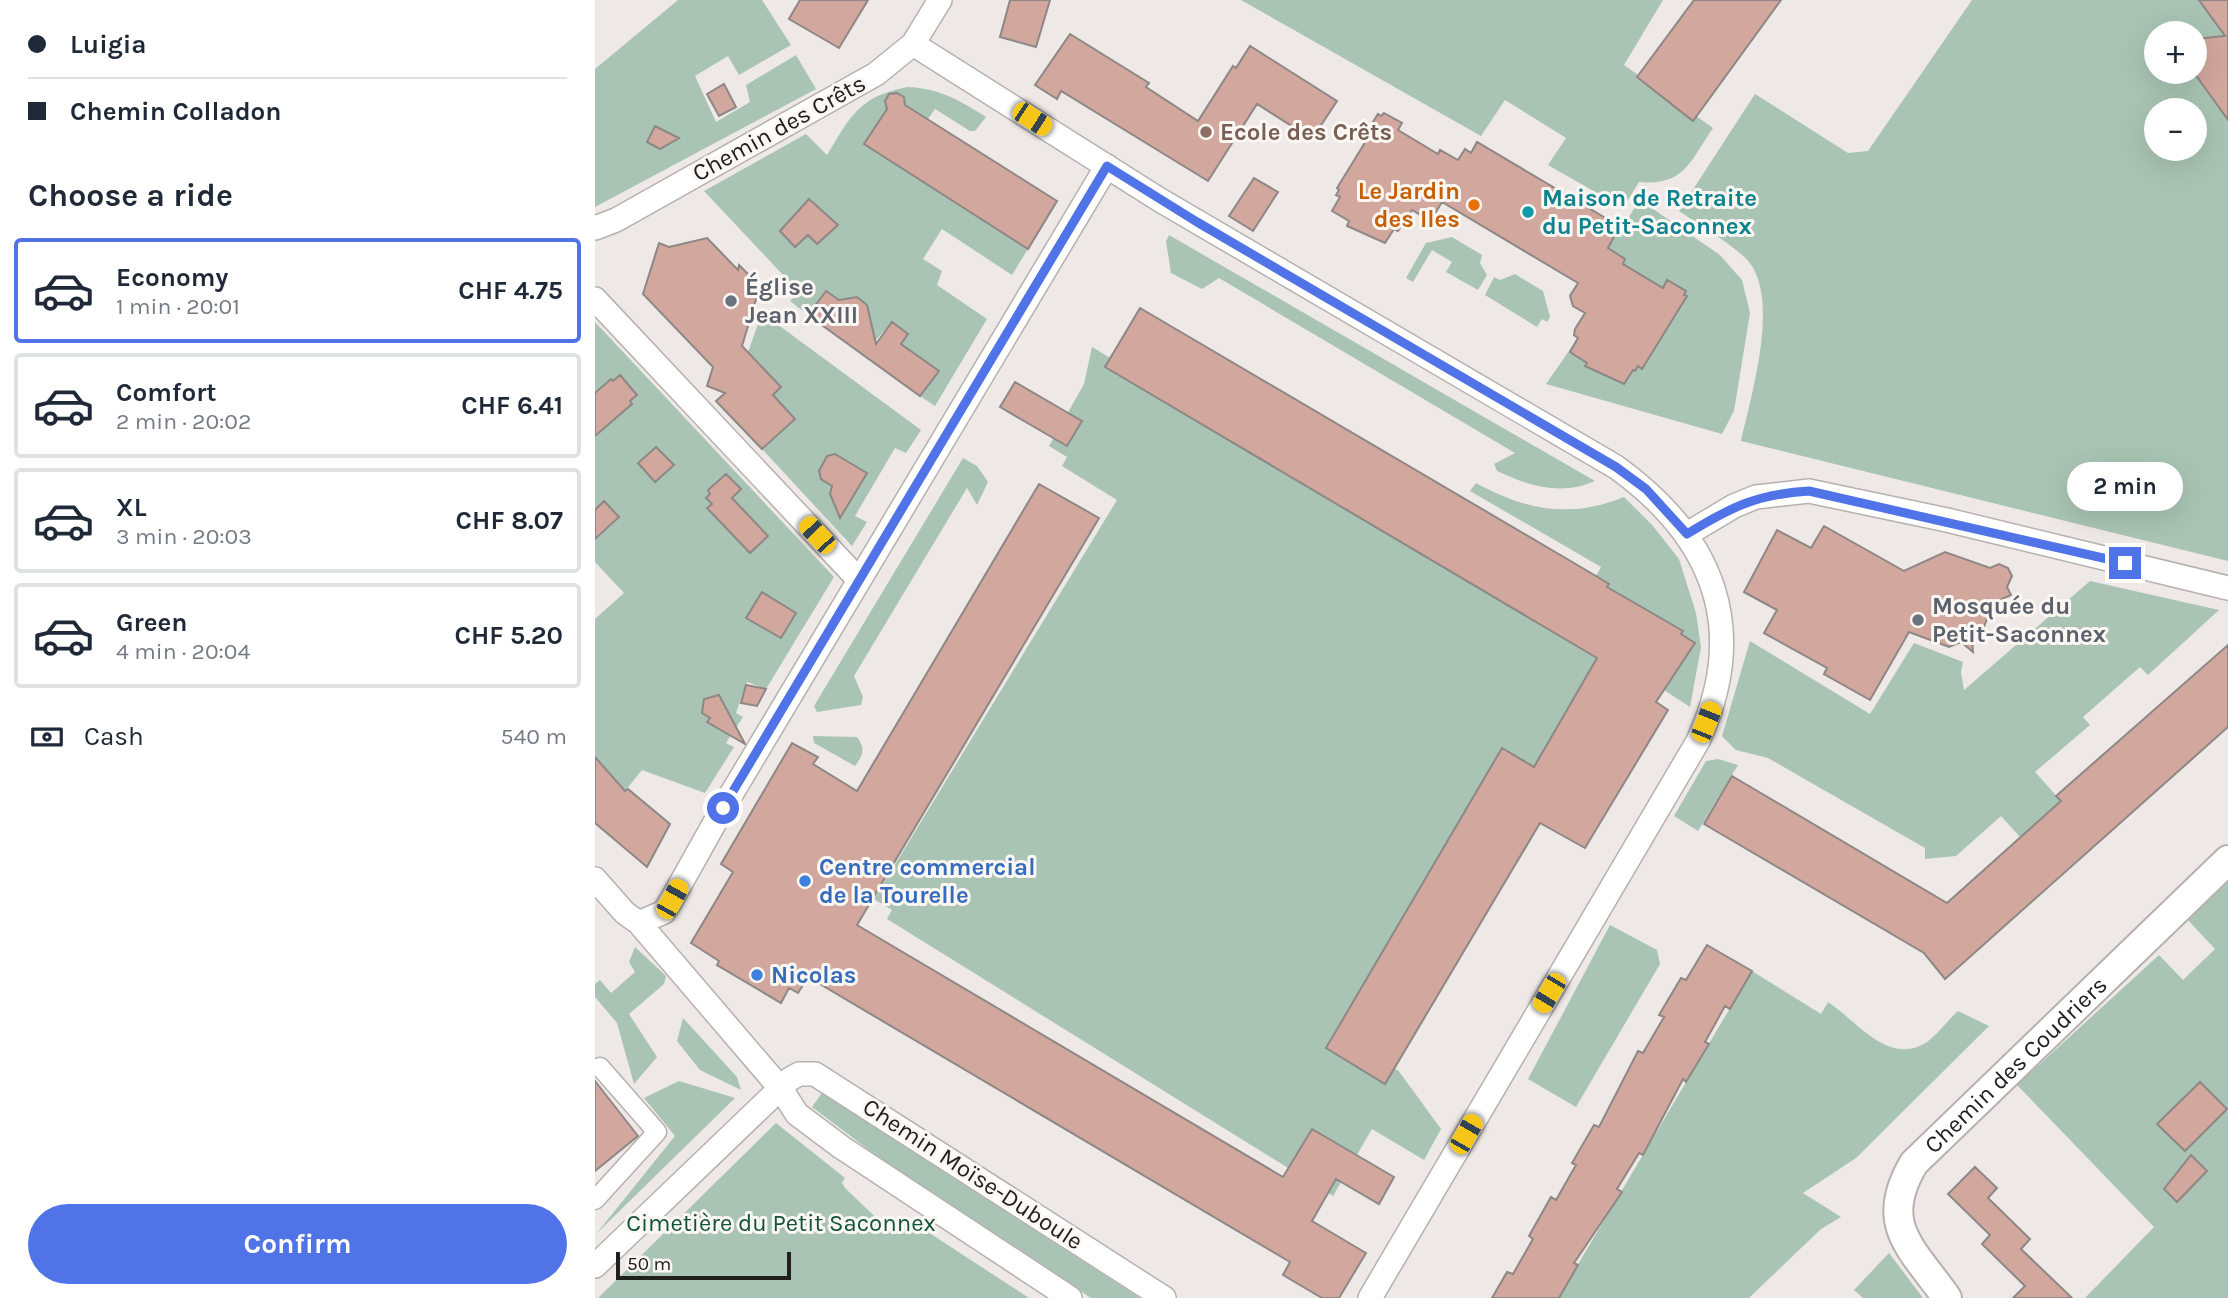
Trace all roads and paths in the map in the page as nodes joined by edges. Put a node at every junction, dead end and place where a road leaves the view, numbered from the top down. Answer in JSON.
{"nodes":[{"id":1,"x":940,"y":0,"type":"edge"},
{"id":2,"x":913,"y":44,"type":"junction"},
{"id":3,"x":1107,"y":166,"type":"junction"},
{"id":4,"x":595,"y":228,"type":"edge"},
{"id":5,"x":595,"y":299,"type":"edge"},
{"id":6,"x":1687,"y":534,"type":"junction"},
{"id":7,"x":859,"y":580,"type":"junction"},
{"id":8,"x":2228,"y":588,"type":"edge"},
{"id":9,"x":2228,"y":860,"type":"edge"},
{"id":10,"x":595,"y":879,"type":"edge"},
{"id":11,"x":639,"y":923,"type":"junction"},
{"id":12,"x":600,"y":1067,"type":"dead end"},
{"id":13,"x":781,"y":1089,"type":"junction"},
{"id":14,"x":595,"y":1200,"type":"edge"},
{"id":15,"x":595,"y":1266,"type":"edge"},
{"id":16,"x":1070,"y":1298,"type":"edge"},
{"id":17,"x":1164,"y":1298,"type":"edge"},
{"id":18,"x":1370,"y":1298,"type":"edge"},
{"id":19,"x":1947,"y":1298,"type":"edge"}],
"edges":[{"from":1,"to":2,"type":"street","name":"Chemin des Crêts"},
{"from":2,"to":3,"type":"street"},
{"from":2,"to":4,"type":"street","name":"Chemin des Crêts"},
{"from":3,"to":6,"type":"street"},
{"from":3,"to":7,"type":"street"},
{"from":5,"to":7,"type":"street"},
{"from":6,"to":8,"type":"street"},
{"from":6,"to":18,"type":"street"},
{"from":7,"to":11,"type":"street"},
{"from":9,"to":19,"type":"street","name":"Chemin des Coudriers"},
{"from":10,"to":11,"type":"street","name":"Chemin Moïse-Duboule"},
{"from":11,"to":13,"type":"street","name":"Chemin Moïse-Duboule"},
{"from":12,"to":14,"type":"street"},
{"from":13,"to":15,"type":"street"},
{"from":13,"to":16,"type":"street","name":"Chemin Moïse-Duboule"},
{"from":13,"to":17,"type":"street","name":"Chemin Moïse-Duboule"}]}
